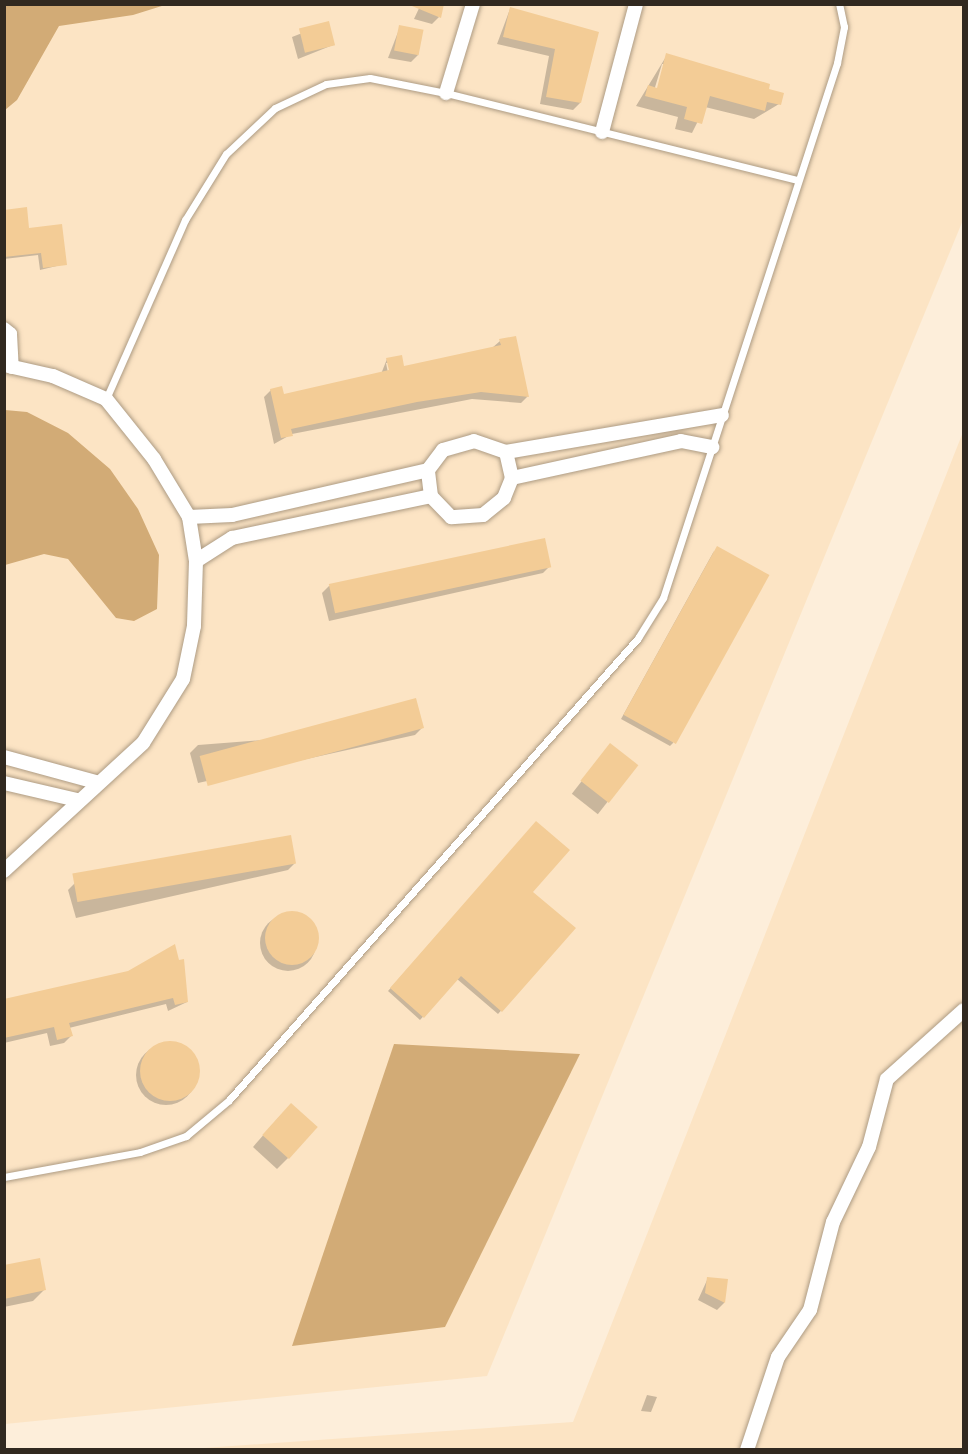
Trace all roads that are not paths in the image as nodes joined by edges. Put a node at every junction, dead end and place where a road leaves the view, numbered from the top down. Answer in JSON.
{"nodes":[{"id":1,"x":473,"y":4,"type":"edge"},
{"id":2,"x":636,"y":4,"type":"edge"},
{"id":3,"x":839,"y":4,"type":"edge"},
{"id":4,"x":446,"y":93,"type":"junction"},
{"id":5,"x":602,"y":132,"type":"junction"},
{"id":6,"x":797,"y":180,"type":"junction"},
{"id":7,"x":4,"y":329,"type":"edge"},
{"id":8,"x":8,"y":366,"type":"edge"},
{"id":9,"x":105,"y":399,"type":"junction"},
{"id":10,"x":722,"y":415,"type":"junction"},
{"id":11,"x":712,"y":447,"type":"junction"},
{"id":12,"x":506,"y":452,"type":"junction"},
{"id":13,"x":428,"y":470,"type":"junction"},
{"id":14,"x":512,"y":478,"type":"junction"},
{"id":15,"x":432,"y":496,"type":"junction"},
{"id":16,"x":189,"y":517,"type":"junction"},
{"id":17,"x":196,"y":561,"type":"junction"},
{"id":18,"x":4,"y":757,"type":"edge"},
{"id":19,"x":4,"y":783,"type":"edge"},
{"id":20,"x":99,"y":783,"type":"junction"},
{"id":21,"x":77,"y":800,"type":"junction"},
{"id":22,"x":4,"y":871,"type":"edge"},
{"id":23,"x":963,"y":1010,"type":"edge"},
{"id":24,"x":4,"y":1177,"type":"edge"},
{"id":25,"x":747,"y":1449,"type":"edge"}],
"edges":[{"from":1,"to":4,"type":"street"},
{"from":2,"to":5,"type":"street"},
{"from":3,"to":6,"type":"lane"},
{"from":4,"to":5,"type":"lane"},
{"from":4,"to":9,"type":"lane"},
{"from":5,"to":6,"type":"lane"},
{"from":6,"to":10,"type":"lane"},
{"from":7,"to":8,"type":"street"},
{"from":8,"to":9,"type":"street"},
{"from":9,"to":16,"type":"street"},
{"from":10,"to":11,"type":"lane"},
{"from":10,"to":12,"type":"street"},
{"from":11,"to":14,"type":"street"},
{"from":11,"to":24,"type":"lane"},
{"from":12,"to":13,"type":"street"},
{"from":12,"to":14,"type":"street"},
{"from":13,"to":15,"type":"street"},
{"from":13,"to":16,"type":"street"},
{"from":14,"to":15,"type":"street"},
{"from":15,"to":17,"type":"street"},
{"from":16,"to":17,"type":"street"},
{"from":17,"to":20,"type":"street"},
{"from":18,"to":20,"type":"street"},
{"from":19,"to":21,"type":"street"},
{"from":20,"to":21,"type":"street"},
{"from":21,"to":22,"type":"street"},
{"from":23,"to":25,"type":"street"}]}
